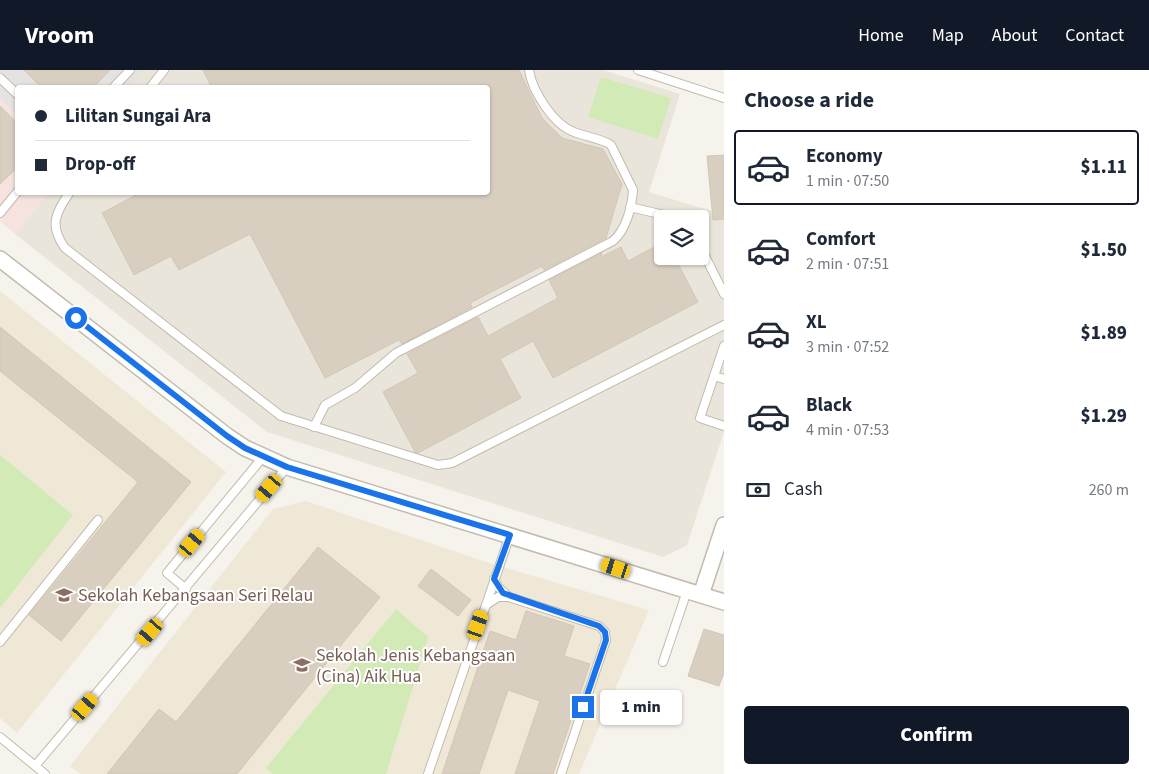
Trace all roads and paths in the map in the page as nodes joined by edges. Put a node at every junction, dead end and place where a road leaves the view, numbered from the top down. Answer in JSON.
{"nodes":[{"id":1,"x":130,"y":70,"type":"edge"},
{"id":2,"x":164,"y":70,"type":"edge"},
{"id":3,"x":530,"y":70,"type":"edge"},
{"id":4,"x":638,"y":70,"type":"edge"},
{"id":5,"x":0,"y":78,"type":"edge"},
{"id":6,"x":116,"y":85,"type":"edge"},
{"id":7,"x":152,"y":85,"type":"edge"},
{"id":8,"x":15,"y":92,"type":"edge"},
{"id":9,"x":724,"y":98,"type":"edge"},
{"id":10,"x":15,"y":193,"type":"edge"},
{"id":11,"x":68,"y":195,"type":"edge"},
{"id":12,"x":3,"y":202,"type":"edge"},
{"id":13,"x":630,"y":207,"type":"junction"},
{"id":14,"x":0,"y":213,"type":"edge"},
{"id":15,"x":654,"y":213,"type":"edge"},
{"id":16,"x":0,"y":259,"type":"edge"},
{"id":17,"x":709,"y":264,"type":"edge"},
{"id":18,"x":724,"y":294,"type":"edge"},
{"id":19,"x":724,"y":325,"type":"edge"},
{"id":20,"x":724,"y":346,"type":"edge"},
{"id":21,"x":714,"y":376,"type":"junction"},
{"id":22,"x":724,"y":379,"type":"edge"},
{"id":23,"x":724,"y":426,"type":"edge"},
{"id":24,"x":314,"y":427,"type":"junction"},
{"id":25,"x":263,"y":457,"type":"junction"},
{"id":26,"x":287,"y":467,"type":"junction"},
{"id":27,"x":98,"y":520,"type":"dead end"},
{"id":28,"x":724,"y":525,"type":"edge"},
{"id":29,"x":510,"y":535,"type":"junction"},
{"id":30,"x":494,"y":579,"type":"junction"},
{"id":31,"x":186,"y":590,"type":"junction"},
{"id":32,"x":694,"y":593,"type":"junction"},
{"id":33,"x":509,"y":597,"type":"junction"},
{"id":34,"x":724,"y":602,"type":"edge"},
{"id":35,"x":484,"y":606,"type":"junction"},
{"id":36,"x":0,"y":642,"type":"edge"},
{"id":37,"x":663,"y":662,"type":"dead end"},
{"id":38,"x":0,"y":736,"type":"edge"},
{"id":39,"x":35,"y":766,"type":"junction"},
{"id":40,"x":44,"y":774,"type":"edge"},
{"id":41,"x":428,"y":774,"type":"edge"},
{"id":42,"x":560,"y":774,"type":"edge"}],
"edges":[{"from":1,"to":6,"type":"lane"},
{"from":2,"to":7,"type":"lane"},
{"from":3,"to":13,"type":"lane"},
{"from":4,"to":9,"type":"lane"},
{"from":5,"to":8,"type":"lane"},
{"from":10,"to":12,"type":"lane"},
{"from":11,"to":24,"type":"lane"},
{"from":12,"to":14,"type":"lane"},
{"from":13,"to":15,"type":"lane"},
{"from":13,"to":24,"type":"lane"},
{"from":16,"to":25,"type":"street"},
{"from":17,"to":18,"type":"lane"},
{"from":19,"to":24,"type":"lane"},
{"from":20,"to":21,"type":"lane"},
{"from":21,"to":22,"type":"lane"},
{"from":21,"to":23,"type":"lane"},
{"from":25,"to":26,"type":"street"},
{"from":25,"to":31,"type":"lane"},
{"from":26,"to":29,"type":"street"},
{"from":26,"to":31,"type":"lane"},
{"from":27,"to":36,"type":"lane"},
{"from":28,"to":32,"type":"street"},
{"from":29,"to":30,"type":"lane"},
{"from":29,"to":32,"type":"street"},
{"from":30,"to":33,"type":"lane"},
{"from":30,"to":35,"type":"lane"},
{"from":31,"to":39,"type":"lane"},
{"from":32,"to":34,"type":"street"},
{"from":32,"to":37,"type":"lane"},
{"from":33,"to":35,"type":"lane"},
{"from":33,"to":42,"type":"lane"},
{"from":35,"to":41,"type":"lane"},
{"from":38,"to":39,"type":"lane"},
{"from":39,"to":40,"type":"lane"}]}
